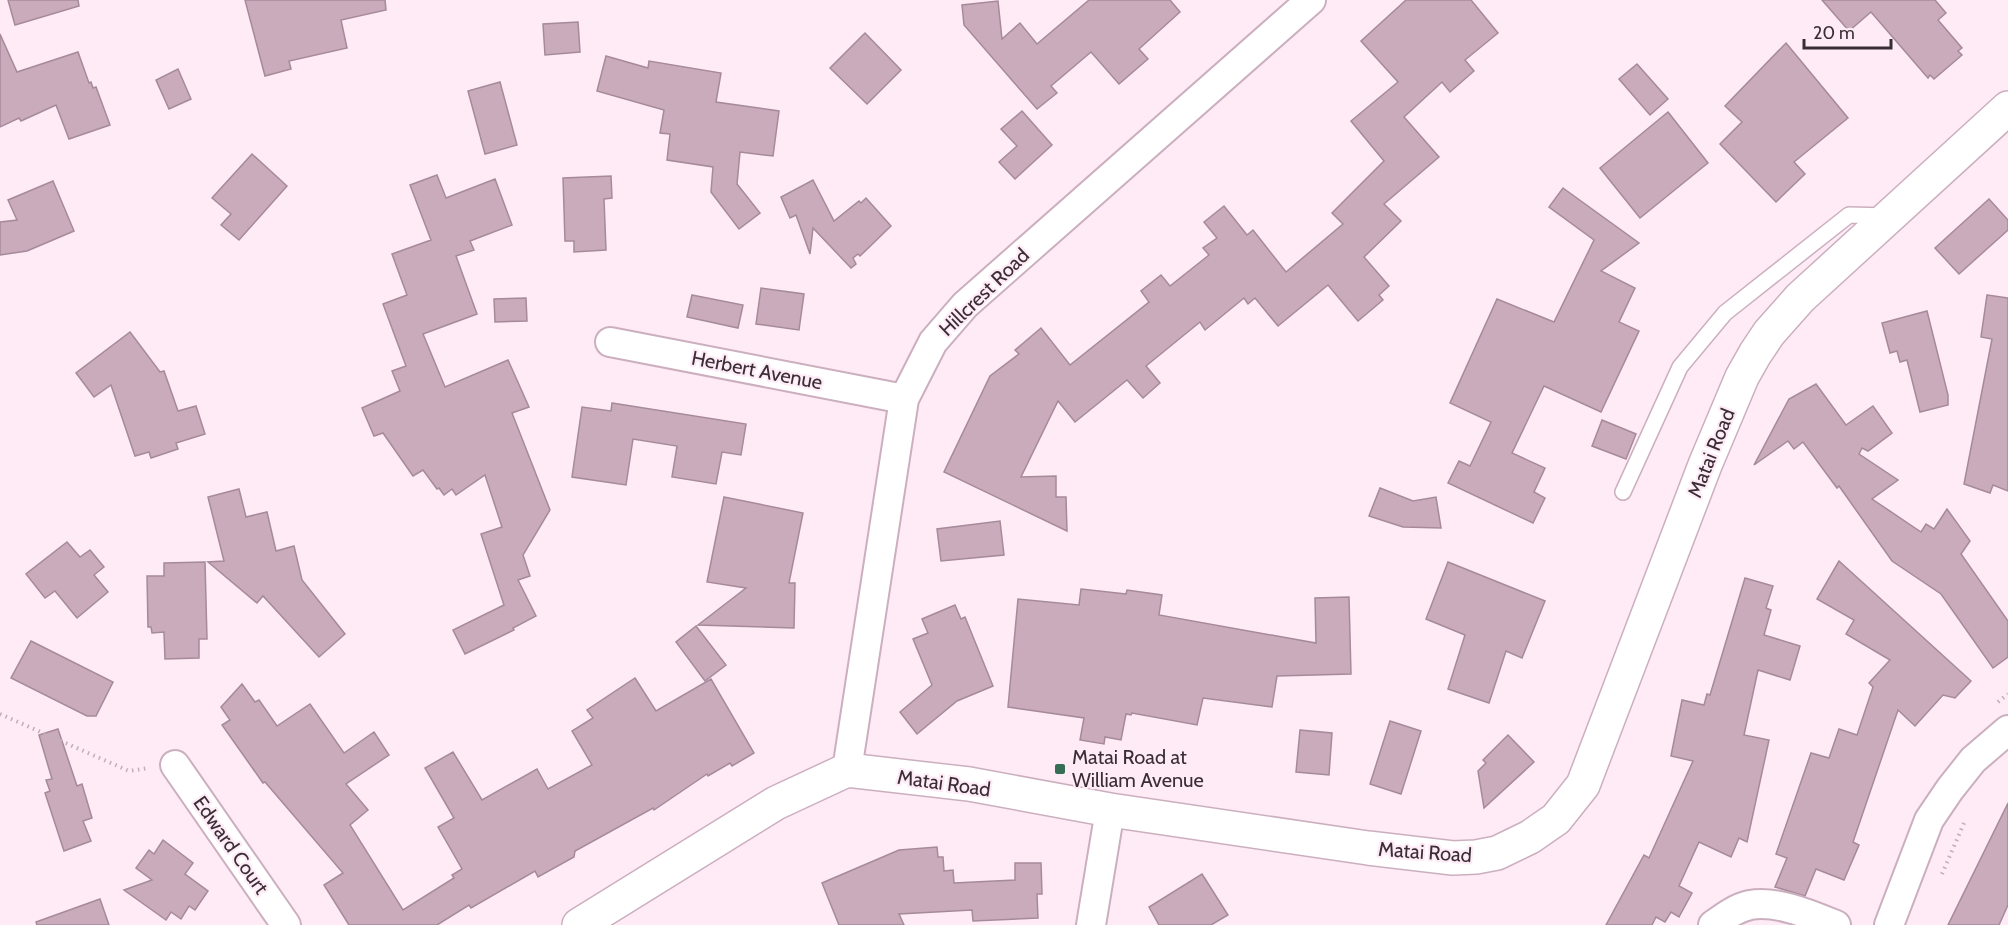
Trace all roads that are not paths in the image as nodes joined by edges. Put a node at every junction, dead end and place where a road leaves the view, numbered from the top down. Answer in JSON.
{"nodes":[{"id":1,"x":1311,"y":0,"type":"edge"},
{"id":2,"x":2008,"y":108,"type":"edge"},
{"id":3,"x":1890,"y":216,"type":"junction"},
{"id":4,"x":610,"y":342,"type":"dead end"},
{"id":5,"x":904,"y":399,"type":"junction"},
{"id":6,"x":1623,"y":492,"type":"dead end"},
{"id":7,"x":2008,"y":730,"type":"edge"},
{"id":8,"x":175,"y":765,"type":"road end"},
{"id":9,"x":847,"y":770,"type":"junction"},
{"id":10,"x":1110,"y":810,"type":"junction"},
{"id":11,"x":286,"y":925,"type":"edge"},
{"id":12,"x":579,"y":925,"type":"edge"},
{"id":13,"x":1091,"y":925,"type":"edge"},
{"id":14,"x":1713,"y":925,"type":"edge"},
{"id":15,"x":1836,"y":925,"type":"edge"},
{"id":16,"x":1889,"y":925,"type":"edge"}],
"edges":[{"from":1,"to":5,"type":"street","name":"Hillcrest Road"},
{"from":2,"to":3,"type":"street","name":"Matai Road"},
{"from":3,"to":6,"type":"lane"},
{"from":3,"to":10,"type":"street","name":"Matai Road"},
{"from":4,"to":5,"type":"street","name":"Herbert Avenue"},
{"from":5,"to":9,"type":"street","name":"Hillcrest Road"},
{"from":7,"to":16,"type":"street"},
{"from":8,"to":11,"type":"street","name":"Edward Court"},
{"from":9,"to":10,"type":"street","name":"Matai Road"},
{"from":9,"to":12,"type":"street"},
{"from":10,"to":13,"type":"street"},
{"from":14,"to":15,"type":"street"}]}
